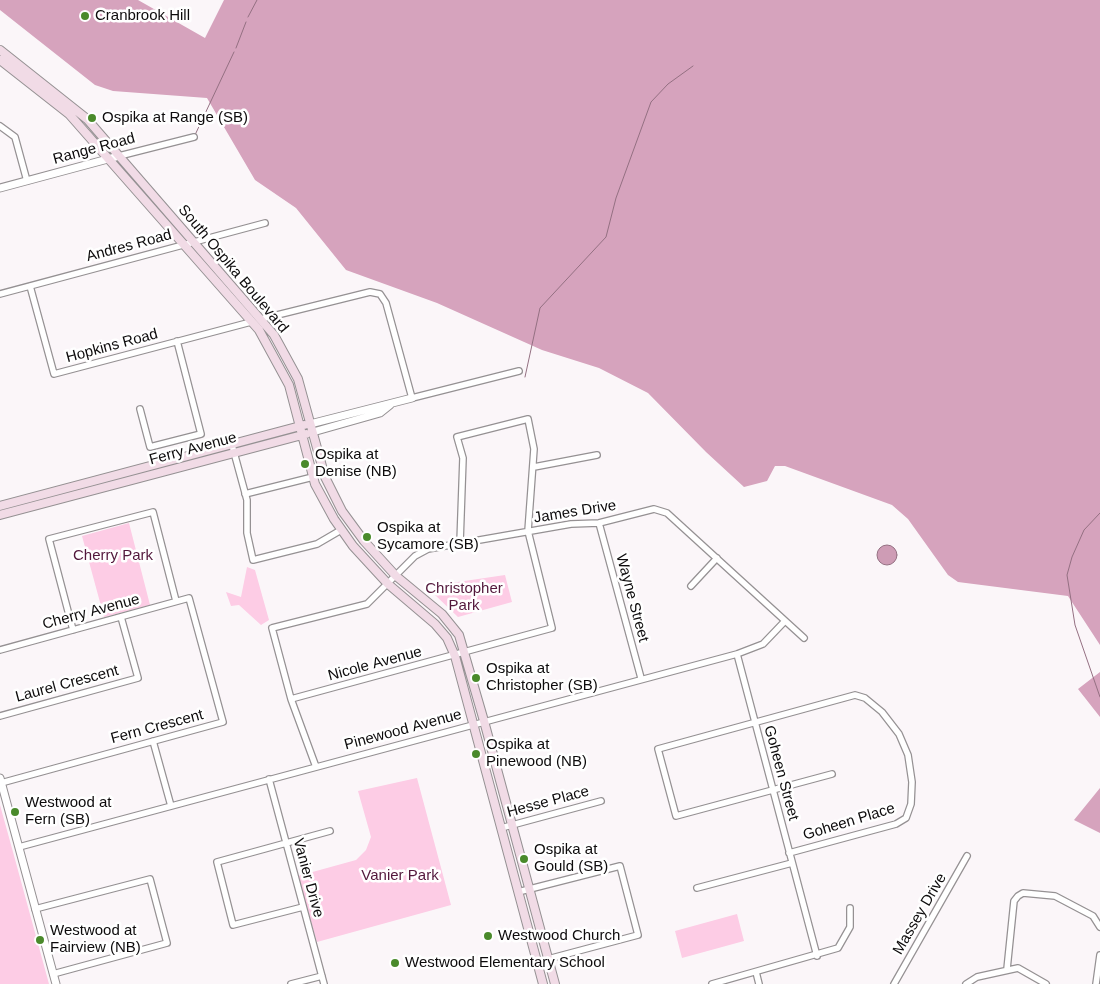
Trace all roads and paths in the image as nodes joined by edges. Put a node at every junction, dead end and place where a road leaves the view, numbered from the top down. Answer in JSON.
{"nodes":[{"id":1,"x":0,"y":50,"type":"edge"},
{"id":2,"x":0,"y":60,"type":"edge"},
{"id":3,"x":0,"y":126,"type":"edge"},
{"id":4,"x":194,"y":137,"type":"dead end"},
{"id":5,"x":119,"y":156,"type":"junction"},
{"id":6,"x":110,"y":159,"type":"junction"},
{"id":7,"x":28,"y":181,"type":"junction"},
{"id":8,"x":0,"y":188,"type":"edge"},
{"id":9,"x":265,"y":223,"type":"dead end"},
{"id":10,"x":194,"y":242,"type":"junction"},
{"id":11,"x":184,"y":245,"type":"junction"},
{"id":12,"x":30,"y":286,"type":"junction"},
{"id":13,"x":0,"y":294,"type":"edge"},
{"id":14,"x":261,"y":319,"type":"junction"},
{"id":15,"x":251,"y":322,"type":"junction"},
{"id":16,"x":177,"y":341,"type":"junction"},
{"id":17,"x":519,"y":371,"type":"dead end"},
{"id":18,"x":412,"y":398,"type":"junction"},
{"id":19,"x":390,"y":405,"type":"junction"},
{"id":20,"x":140,"y":409,"type":"dead end"},
{"id":21,"x":310,"y":424,"type":"junction"},
{"id":22,"x":300,"y":426,"type":"junction"},
{"id":23,"x":313,"y":432,"type":"junction"},
{"id":24,"x":302,"y":435,"type":"junction"},
{"id":25,"x":150,"y":447,"type":"joint"},
{"id":26,"x":233,"y":448,"type":"junction"},
{"id":27,"x":597,"y":455,"type":"dead end"},
{"id":28,"x":534,"y":467,"type":"junction"},
{"id":29,"x":313,"y":477,"type":"junction"},
{"id":30,"x":245,"y":494,"type":"junction"},
{"id":31,"x":0,"y":506,"type":"edge"},
{"id":32,"x":0,"y":515,"type":"edge"},
{"id":33,"x":599,"y":523,"type":"junction"},
{"id":34,"x":341,"y":530,"type":"junction"},
{"id":35,"x":528,"y":531,"type":"junction"},
{"id":36,"x":460,"y":543,"type":"junction"},
{"id":37,"x":717,"y":558,"type":"junction"},
{"id":38,"x":396,"y":576,"type":"junction"},
{"id":39,"x":388,"y":584,"type":"junction"},
{"id":40,"x":691,"y":586,"type":"dead end"},
{"id":41,"x":189,"y":598,"type":"joint"},
{"id":42,"x":176,"y":601,"type":"junction"},
{"id":43,"x":122,"y":617,"type":"junction"},
{"id":44,"x":785,"y":621,"type":"junction"},
{"id":45,"x":73,"y":630,"type":"junction"},
{"id":46,"x":804,"y":638,"type":"dead end"},
{"id":47,"x":0,"y":650,"type":"edge"},
{"id":48,"x":466,"y":652,"type":"junction"},
{"id":49,"x":737,"y":654,"type":"junction"},
{"id":50,"x":455,"y":656,"type":"junction"},
{"id":51,"x":641,"y":678,"type":"junction"},
{"id":52,"x":291,"y":699,"type":"junction"},
{"id":53,"x":0,"y":716,"type":"edge"},
{"id":54,"x":484,"y":721,"type":"junction"},
{"id":55,"x":755,"y":722,"type":"junction"},
{"id":56,"x":474,"y":724,"type":"junction"},
{"id":57,"x":153,"y":741,"type":"junction"},
{"id":58,"x":316,"y":766,"type":"junction"},
{"id":59,"x":832,"y":774,"type":"dead end"},
{"id":60,"x":269,"y":779,"type":"junction"},
{"id":61,"x":1,"y":780,"type":"edge"},
{"id":62,"x":773,"y":790,"type":"junction"},
{"id":63,"x":601,"y":801,"type":"dead end"},
{"id":64,"x":171,"y":806,"type":"junction"},
{"id":65,"x":512,"y":825,"type":"junction"},
{"id":66,"x":501,"y":828,"type":"junction"},
{"id":67,"x":330,"y":831,"type":"dead end"},
{"id":68,"x":286,"y":842,"type":"junction"},
{"id":69,"x":19,"y":847,"type":"junction"},
{"id":70,"x":789,"y":852,"type":"junction"},
{"id":71,"x":967,"y":856,"type":"dead end"},
{"id":72,"x":792,"y":863,"type":"junction"},
{"id":73,"x":697,"y":888,"type":"dead end"},
{"id":74,"x":530,"y":889,"type":"junction"},
{"id":75,"x":518,"y":892,"type":"junction"},
{"id":76,"x":303,"y":907,"type":"junction"},
{"id":77,"x":850,"y":908,"type":"dead end"},
{"id":78,"x":35,"y":909,"type":"junction"},
{"id":79,"x":1100,"y":927,"type":"edge"},
{"id":80,"x":1100,"y":955,"type":"edge"},
{"id":81,"x":817,"y":956,"type":"junction"},
{"id":82,"x":548,"y":959,"type":"junction"},
{"id":83,"x":1007,"y":969,"type":"junction"},
{"id":84,"x":756,"y":972,"type":"junction"},
{"id":85,"x":52,"y":974,"type":"junction"},
{"id":86,"x":322,"y":976,"type":"junction"},
{"id":87,"x":56,"y":984,"type":"edge"},
{"id":88,"x":291,"y":984,"type":"edge"},
{"id":89,"x":324,"y":984,"type":"edge"},
{"id":90,"x":543,"y":984,"type":"edge"},
{"id":91,"x":555,"y":984,"type":"edge"},
{"id":92,"x":712,"y":984,"type":"edge"},
{"id":93,"x":759,"y":984,"type":"edge"},
{"id":94,"x":894,"y":984,"type":"edge"},
{"id":95,"x":966,"y":984,"type":"edge"},
{"id":96,"x":1046,"y":984,"type":"edge"},
{"id":97,"x":1096,"y":984,"type":"edge"}],
"edges":[{"from":1,"to":5,"type":"main road","name":"South Ospika Boulevard"},
{"from":2,"to":6,"type":"main road","name":"South Ospika Boulevard"},
{"from":3,"to":7,"type":"street"},
{"from":4,"to":5,"type":"street","name":"Range Road"},
{"from":5,"to":6,"type":"street","name":"Range Road"},
{"from":5,"to":10,"type":"main road","name":"South Ospika Boulevard"},
{"from":6,"to":7,"type":"street","name":"Range Road"},
{"from":6,"to":11,"type":"main road","name":"South Ospika Boulevard"},
{"from":7,"to":8,"type":"street","name":"Range Road"},
{"from":9,"to":10,"type":"street","name":"Andres Road"},
{"from":10,"to":11,"type":"street","name":"Andres Road"},
{"from":10,"to":14,"type":"main road","name":"South Ospika Boulevard"},
{"from":11,"to":12,"type":"street","name":"Andres Road"},
{"from":11,"to":15,"type":"main road","name":"South Ospika Boulevard"},
{"from":12,"to":13,"type":"street","name":"Andres Road"},
{"from":12,"to":16,"type":"street","name":"Hopkins Road"},
{"from":14,"to":18,"type":"street"},
{"from":14,"to":21,"type":"main road","name":"South Ospika Boulevard"},
{"from":15,"to":16,"type":"street","name":"Hopkins Road"},
{"from":15,"to":22,"type":"main road","name":"South Ospika Boulevard"},
{"from":16,"to":25,"type":"street","name":"Hopkins Road"},
{"from":17,"to":18,"type":"street","name":"Ferry Avenue"},
{"from":18,"to":19,"type":"street","name":"Ferry Avenue"},
{"from":19,"to":21,"type":"street","name":"Ferry Avenue"},
{"from":19,"to":23,"type":"street","name":"Ferry Avenue"},
{"from":20,"to":25,"type":"street","name":"Ferry Avenue"},
{"from":21,"to":22,"type":"main road","name":"Ferry Avenue"},
{"from":21,"to":23,"type":"main road","name":"South Ospika Boulevard"},
{"from":22,"to":24,"type":"main road","name":"South Ospika Boulevard"},
{"from":22,"to":26,"type":"main road","name":"Ferry Avenue"},
{"from":23,"to":24,"type":"main road","name":"Ferry Avenue"},
{"from":23,"to":38,"type":"main road","name":"South Ospika Boulevard"},
{"from":24,"to":26,"type":"main road","name":"Ferry Avenue"},
{"from":24,"to":29,"type":"main road","name":"South Ospika Boulevard"},
{"from":26,"to":30,"type":"street"},
{"from":26,"to":31,"type":"main road","name":"Ferry Avenue"},
{"from":26,"to":32,"type":"main road","name":"Ferry Avenue"},
{"from":27,"to":28,"type":"street"},
{"from":28,"to":35,"type":"street"},
{"from":28,"to":36,"type":"street"},
{"from":29,"to":30,"type":"street"},
{"from":29,"to":34,"type":"main road","name":"South Ospika Boulevard"},
{"from":30,"to":34,"type":"street"},
{"from":33,"to":35,"type":"street","name":"James Drive"},
{"from":33,"to":37,"type":"street","name":"James Drive"},
{"from":33,"to":51,"type":"street","name":"Wayne Street"},
{"from":34,"to":39,"type":"main road","name":"South Ospika Boulevard"},
{"from":35,"to":36,"type":"street","name":"James Drive"},
{"from":35,"to":48,"type":"street","name":"Nicole Avenue"},
{"from":36,"to":38,"type":"street","name":"James Drive"},
{"from":37,"to":40,"type":"street"},
{"from":37,"to":44,"type":"street","name":"James Drive"},
{"from":38,"to":39,"type":"street","name":"James Drive"},
{"from":38,"to":48,"type":"main road","name":"South Ospika Boulevard"},
{"from":39,"to":50,"type":"main road","name":"South Ospika Boulevard"},
{"from":39,"to":52,"type":"street","name":"James Drive"},
{"from":41,"to":42,"type":"street","name":"Cherry Avenue"},
{"from":41,"to":57,"type":"street","name":"Fern Crescent"},
{"from":42,"to":43,"type":"street","name":"Cherry Avenue"},
{"from":42,"to":45,"type":"street"},
{"from":43,"to":45,"type":"street","name":"Cherry Avenue"},
{"from":43,"to":53,"type":"street","name":"Laurel Crescent"},
{"from":44,"to":46,"type":"street","name":"James Drive"},
{"from":44,"to":49,"type":"street","name":"Pinewood Avenue"},
{"from":45,"to":47,"type":"street","name":"Cherry Avenue"},
{"from":48,"to":50,"type":"street","name":"Nicole Avenue"},
{"from":48,"to":54,"type":"main road","name":"South Ospika Boulevard"},
{"from":49,"to":51,"type":"street","name":"Pinewood Avenue"},
{"from":49,"to":55,"type":"street","name":"Goheen Street"},
{"from":50,"to":52,"type":"street","name":"Nicole Avenue"},
{"from":50,"to":56,"type":"main road","name":"South Ospika Boulevard"},
{"from":51,"to":54,"type":"street","name":"Pinewood Avenue"},
{"from":52,"to":58,"type":"street"},
{"from":54,"to":56,"type":"street","name":"Pinewood Avenue"},
{"from":54,"to":65,"type":"main road","name":"South Ospika Boulevard"},
{"from":55,"to":62,"type":"street","name":"Goheen Street"},
{"from":55,"to":62,"type":"street"},
{"from":55,"to":70,"type":"street","name":"Goheen Place"},
{"from":56,"to":58,"type":"street","name":"Pinewood Avenue"},
{"from":56,"to":66,"type":"main road","name":"South Ospika Boulevard"},
{"from":57,"to":61,"type":"street","name":"Fern Crescent"},
{"from":57,"to":64,"type":"street"},
{"from":58,"to":60,"type":"street","name":"Pinewood Avenue"},
{"from":59,"to":62,"type":"street"},
{"from":60,"to":64,"type":"street","name":"Pinewood Avenue"},
{"from":60,"to":68,"type":"street","name":"Vanier Drive"},
{"from":61,"to":69,"type":"street"},
{"from":62,"to":70,"type":"street","name":"Goheen Street"},
{"from":63,"to":65,"type":"street","name":"Hesse Place"},
{"from":64,"to":69,"type":"street","name":"Pinewood Avenue"},
{"from":65,"to":66,"type":"street","name":"Hesse Place"},
{"from":65,"to":74,"type":"main road","name":"South Ospika Boulevard"},
{"from":66,"to":75,"type":"main road","name":"South Ospika Boulevard"},
{"from":67,"to":68,"type":"street"},
{"from":68,"to":76,"type":"street","name":"Vanier Drive"},
{"from":68,"to":76,"type":"street"},
{"from":69,"to":78,"type":"street"},
{"from":70,"to":72,"type":"street","name":"Goheen Street"},
{"from":71,"to":94,"type":"street","name":"Massey Drive"},
{"from":72,"to":73,"type":"street"},
{"from":72,"to":81,"type":"street","name":"Goheen Street"},
{"from":74,"to":75,"type":"street"},
{"from":74,"to":82,"type":"main road","name":"South Ospika Boulevard"},
{"from":74,"to":82,"type":"street"},
{"from":75,"to":90,"type":"main road","name":"South Ospika Boulevard"},
{"from":76,"to":86,"type":"street","name":"Vanier Drive"},
{"from":77,"to":81,"type":"street"},
{"from":78,"to":85,"type":"street"},
{"from":78,"to":85,"type":"street"},
{"from":79,"to":83,"type":"street"},
{"from":80,"to":97,"type":"street"},
{"from":81,"to":84,"type":"street"},
{"from":82,"to":91,"type":"main road","name":"South Ospika Boulevard"},
{"from":83,"to":95,"type":"street"},
{"from":83,"to":96,"type":"street"},
{"from":84,"to":92,"type":"street"},
{"from":84,"to":93,"type":"street"},
{"from":85,"to":87,"type":"street"},
{"from":86,"to":88,"type":"street"},
{"from":86,"to":89,"type":"street","name":"Vanier Drive"}]}
